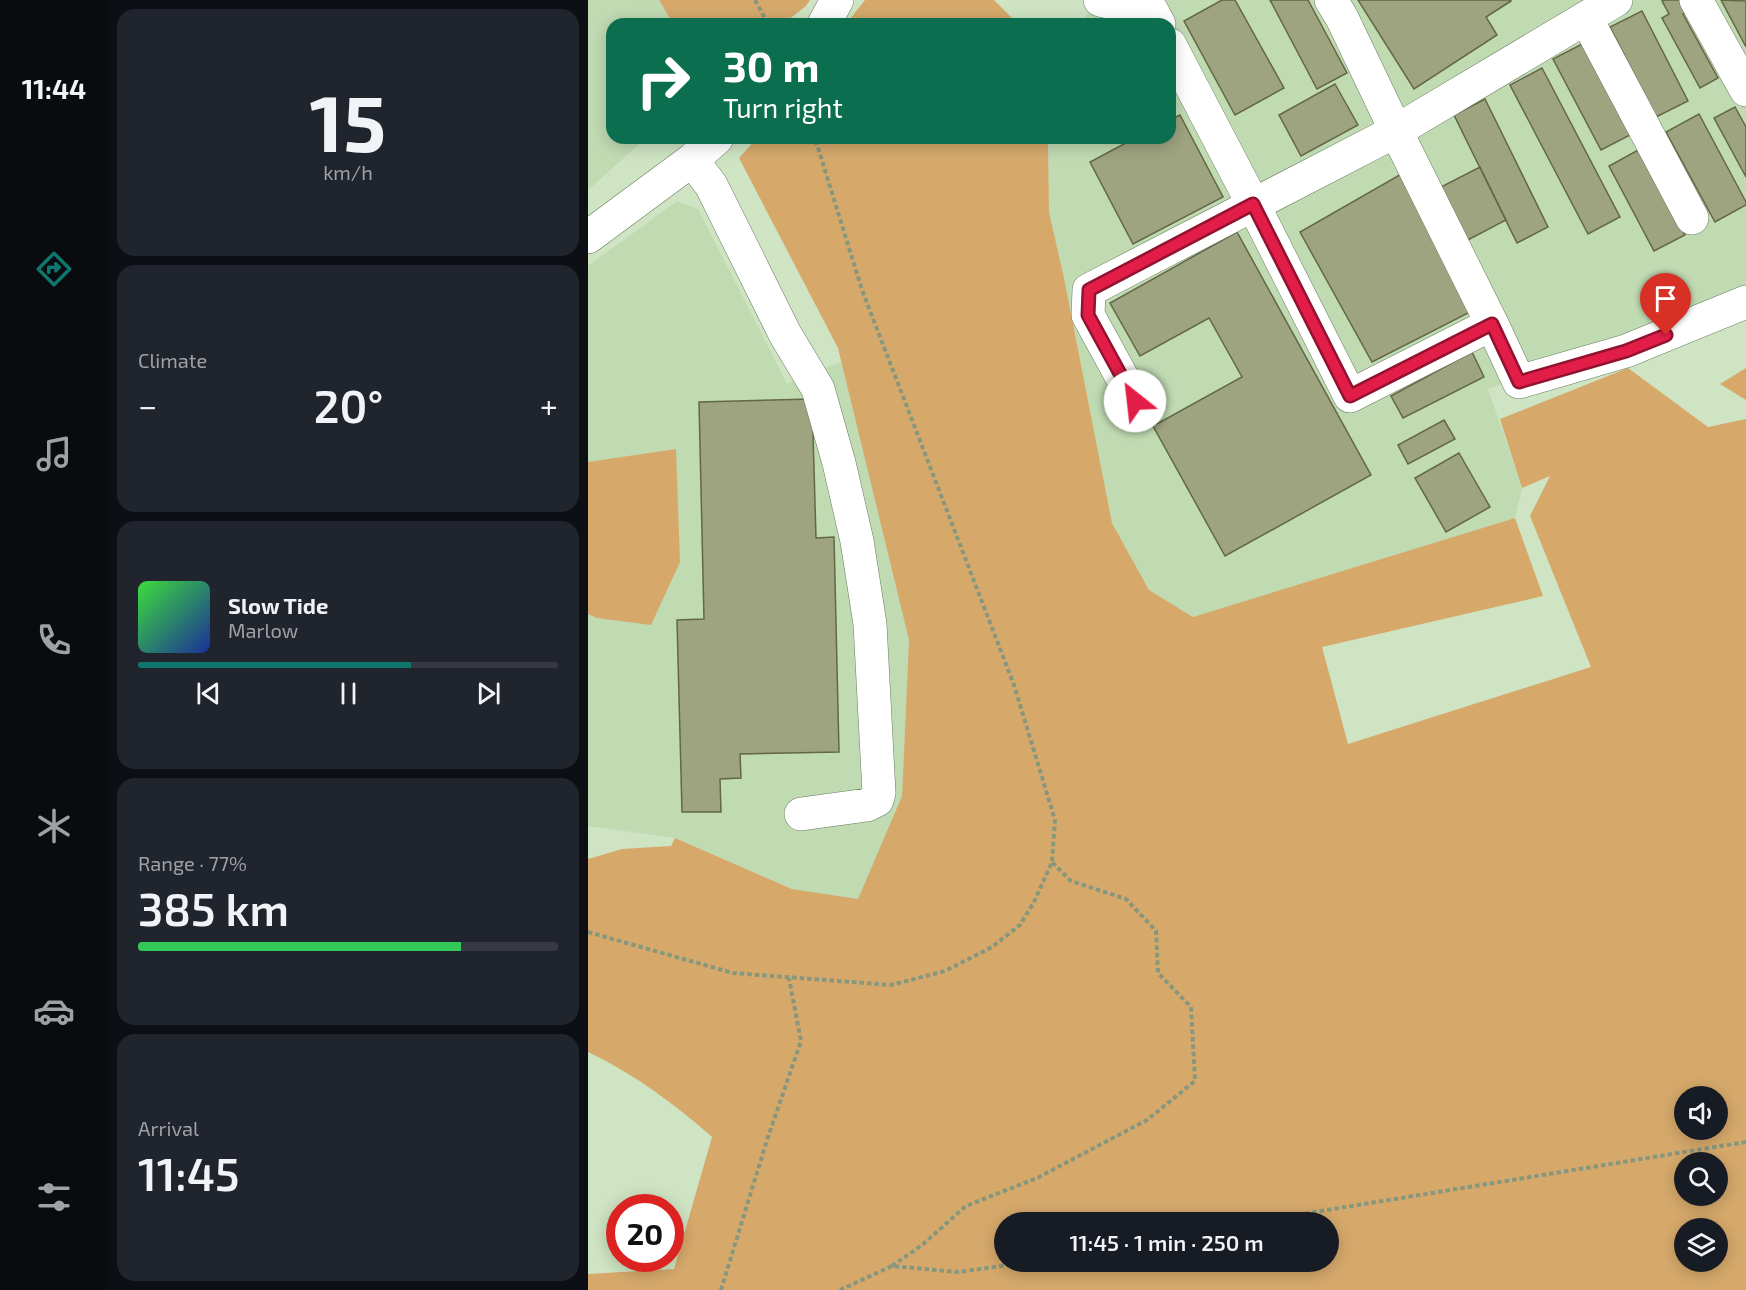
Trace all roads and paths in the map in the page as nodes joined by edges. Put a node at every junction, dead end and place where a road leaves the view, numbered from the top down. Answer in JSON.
{"nodes":[{"id":1,"x":755,"y":0,"type":"edge"},
{"id":2,"x":837,"y":0,"type":"edge"},
{"id":3,"x":1100,"y":0,"type":"edge"},
{"id":4,"x":1331,"y":0,"type":"edge"},
{"id":5,"x":1616,"y":0,"type":"edge"},
{"id":6,"x":1696,"y":0,"type":"edge"},
{"id":7,"x":1161,"y":12,"type":"edge"},
{"id":8,"x":765,"y":18,"type":"edge"},
{"id":9,"x":827,"y":18,"type":"edge"},
{"id":10,"x":1586,"y":18,"type":"junction"},
{"id":11,"x":1176,"y":56,"type":"edge"},
{"id":12,"x":1746,"y":90,"type":"edge"},
{"id":13,"x":1396,"y":131,"type":"junction"},
{"id":14,"x":710,"y":144,"type":"edge"},
{"id":15,"x":692,"y":160,"type":"junction"},
{"id":16,"x":1253,"y":204,"type":"junction"},
{"id":17,"x":1692,"y":218,"type":"dead end"},
{"id":18,"x":588,"y":237,"type":"edge"},
{"id":19,"x":1746,"y":303,"type":"edge"},
{"id":20,"x":1492,"y":324,"type":"junction"},
{"id":21,"x":1135,"y":401,"type":"dead end"},
{"id":22,"x":801,"y":814,"type":"dead end"},
{"id":23,"x":1052,"y":862,"type":"dead end"},
{"id":24,"x":789,"y":978,"type":"dead end"},
{"id":25,"x":1746,"y":1142,"type":"edge"},
{"id":26,"x":1315,"y":1212,"type":"edge"},
{"id":27,"x":891,"y":1266,"type":"junction"},
{"id":28,"x":994,"y":1267,"type":"edge"},
{"id":29,"x":721,"y":1290,"type":"edge"},
{"id":30,"x":840,"y":1290,"type":"edge"}],
"edges":[{"from":1,"to":8,"type":"path"},
{"from":2,"to":9,"type":"lane"},
{"from":3,"to":7,"type":"lane"},
{"from":4,"to":13,"type":"lane"},
{"from":5,"to":10,"type":"lane"},
{"from":6,"to":12,"type":"lane"},
{"from":10,"to":13,"type":"lane"},
{"from":10,"to":17,"type":"lane"},
{"from":11,"to":16,"type":"lane"},
{"from":13,"to":16,"type":"lane"},
{"from":13,"to":20,"type":"lane"},
{"from":14,"to":15,"type":"lane"},
{"from":15,"to":18,"type":"lane"},
{"from":15,"to":22,"type":"lane"},
{"from":16,"to":20,"type":"lane"},
{"from":16,"to":21,"type":"lane"},
{"from":19,"to":20,"type":"lane"},
{"from":23,"to":27,"type":"path"},
{"from":24,"to":29,"type":"path"},
{"from":25,"to":26,"type":"path"},
{"from":27,"to":28,"type":"path"},
{"from":27,"to":30,"type":"path"}]}
